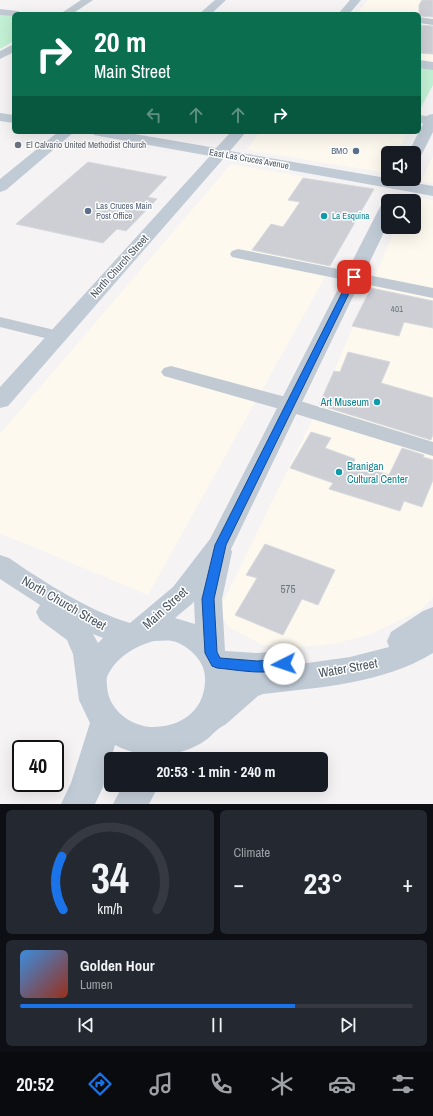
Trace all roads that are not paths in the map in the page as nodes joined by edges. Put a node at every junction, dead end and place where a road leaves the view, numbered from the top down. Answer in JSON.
{"nodes":[{"id":1,"x":88,"y":0,"type":"edge"},
{"id":2,"x":221,"y":0,"type":"edge"},
{"id":3,"x":356,"y":0,"type":"edge"},
{"id":4,"x":0,"y":12,"type":"edge"},
{"id":5,"x":68,"y":12,"type":"edge"},
{"id":6,"x":206,"y":12,"type":"edge"},
{"id":7,"x":345,"y":12,"type":"edge"},
{"id":8,"x":12,"y":13,"type":"edge"},
{"id":9,"x":421,"y":20,"type":"edge"},
{"id":10,"x":433,"y":22,"type":"edge"},
{"id":11,"x":12,"y":48,"type":"edge"},
{"id":12,"x":0,"y":56,"type":"edge"},
{"id":13,"x":0,"y":61,"type":"edge"},
{"id":14,"x":12,"y":63,"type":"edge"},
{"id":15,"x":421,"y":64,"type":"edge"},
{"id":16,"x":433,"y":66,"type":"edge"},
{"id":17,"x":0,"y":117,"type":"edge"},
{"id":18,"x":12,"y":119,"type":"edge"},
{"id":19,"x":429,"y":120,"type":"edge"},
{"id":20,"x":65,"y":134,"type":"edge"},
{"id":21,"x":111,"y":134,"type":"edge"},
{"id":22,"x":237,"y":134,"type":"edge"},
{"id":23,"x":418,"y":146,"type":"edge"},
{"id":24,"x":220,"y":154,"type":"junction"},
{"id":25,"x":381,"y":179,"type":"edge"},
{"id":26,"x":414,"y":186,"type":"edge"},
{"id":27,"x":0,"y":187,"type":"edge"},
{"id":28,"x":433,"y":192,"type":"edge"},
{"id":29,"x":381,"y":221,"type":"edge"},
{"id":30,"x":238,"y":254,"type":"dead end"},
{"id":31,"x":354,"y":277,"type":"junction"},
{"id":32,"x":433,"y":293,"type":"edge"},
{"id":33,"x":0,"y":322,"type":"edge"},
{"id":34,"x":57,"y":336,"type":"junction"},
{"id":35,"x":171,"y":372,"type":"dead end"},
{"id":36,"x":0,"y":400,"type":"edge"},
{"id":37,"x":290,"y":405,"type":"junction"},
{"id":38,"x":433,"y":449,"type":"edge"},
{"id":39,"x":220,"y":545,"type":"junction"},
{"id":40,"x":0,"y":565,"type":"edge"},
{"id":41,"x":0,"y":580,"type":"edge"},
{"id":42,"x":433,"y":619,"type":"edge"},
{"id":43,"x":135,"y":633,"type":"junction"},
{"id":44,"x":433,"y":638,"type":"edge"},
{"id":45,"x":214,"y":657,"type":"junction"},
{"id":46,"x":92,"y":677,"type":"junction"},
{"id":47,"x":106,"y":721,"type":"junction"},
{"id":48,"x":182,"y":740,"type":"edge"},
{"id":49,"x":138,"y":792,"type":"edge"},
{"id":50,"x":78,"y":804,"type":"edge"},
{"id":51,"x":130,"y":804,"type":"edge"}],
"edges":[{"from":1,"to":5,"type":"street"},
{"from":2,"to":6,"type":"street"},
{"from":3,"to":7,"type":"street"},
{"from":4,"to":8,"type":"street"},
{"from":9,"to":10,"type":"street"},
{"from":11,"to":12,"type":"street"},
{"from":13,"to":14,"type":"street"},
{"from":15,"to":16,"type":"street"},
{"from":17,"to":18,"type":"street"},
{"from":19,"to":23,"type":"street"},
{"from":20,"to":27,"type":"street"},
{"from":21,"to":24,"type":"street","name":"East Las Cruces Avenue"},
{"from":22,"to":24,"type":"street","name":"North Church Street"},
{"from":24,"to":25,"type":"street","name":"East Las Cruces Avenue"},
{"from":24,"to":34,"type":"street","name":"North Church Street"},
{"from":26,"to":28,"type":"street","name":"East Las Cruces Avenue"},
{"from":29,"to":31,"type":"street","name":"Main Street"},
{"from":30,"to":31,"type":"street"},
{"from":31,"to":32,"type":"street"},
{"from":31,"to":37,"type":"street","name":"Main Street"},
{"from":33,"to":34,"type":"street"},
{"from":34,"to":36,"type":"street","name":"North Church Street"},
{"from":35,"to":37,"type":"street"},
{"from":37,"to":38,"type":"street"},
{"from":37,"to":39,"type":"street","name":"Main Street"},
{"from":39,"to":43,"type":"street","name":"Main Street"},
{"from":39,"to":45,"type":"street","name":"Main Street"},
{"from":40,"to":43,"type":"street","name":"North Church Street"},
{"from":41,"to":46,"type":"street","name":"North Church Street"},
{"from":42,"to":45,"type":"street","name":"Water Street"},
{"from":43,"to":45,"type":"street"},
{"from":43,"to":46,"type":"street"},
{"from":44,"to":48,"type":"street","name":"Water Street"},
{"from":45,"to":48,"type":"street"},
{"from":46,"to":47,"type":"street"},
{"from":47,"to":48,"type":"street"},
{"from":47,"to":50,"type":"street"},
{"from":49,"to":51,"type":"street"}]}
